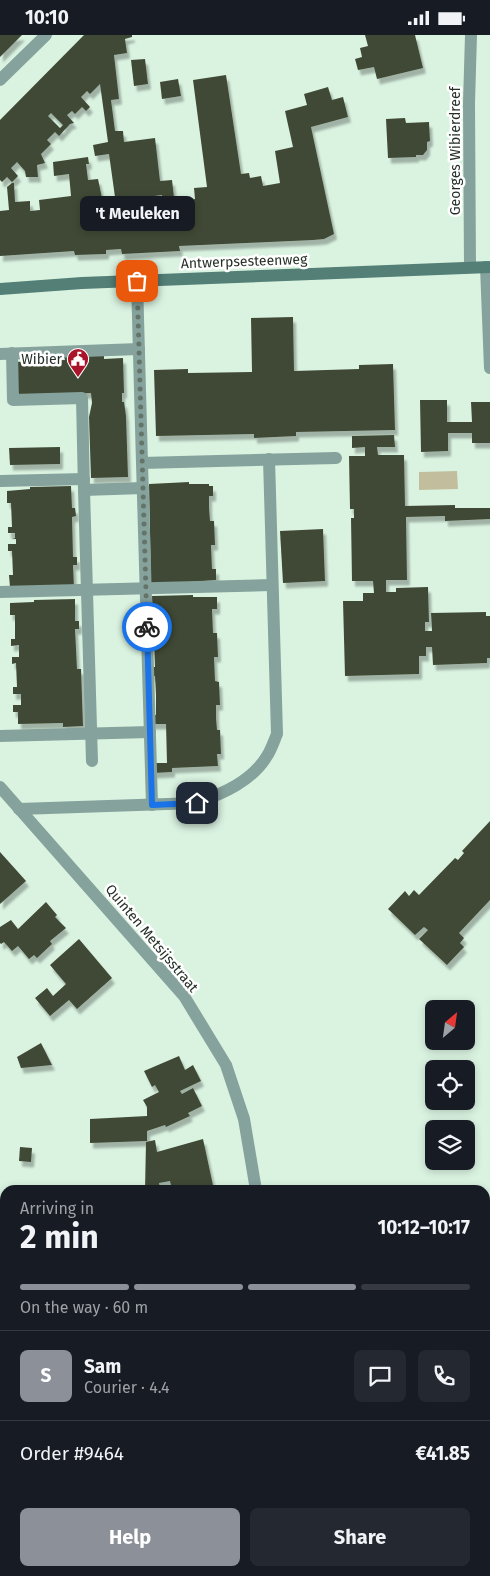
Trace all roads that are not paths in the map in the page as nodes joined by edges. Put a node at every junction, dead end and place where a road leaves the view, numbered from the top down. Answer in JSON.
{"nodes":[{"id":1,"x":46,"y":35,"type":"edge"},
{"id":2,"x":471,"y":35,"type":"edge"},
{"id":3,"x":0,"y":80,"type":"edge"},
{"id":4,"x":470,"y":267,"type":"junction"},
{"id":5,"x":488,"y":267,"type":"edge"},
{"id":6,"x":137,"y":281,"type":"junction"},
{"id":7,"x":0,"y":289,"type":"edge"},
{"id":8,"x":139,"y":349,"type":"junction"},
{"id":9,"x":6,"y":353,"type":"edge"},
{"id":10,"x":490,"y":368,"type":"edge"},
{"id":11,"x":336,"y":458,"type":"dead end"},
{"id":12,"x":269,"y":459,"type":"junction"},
{"id":13,"x":142,"y":463,"type":"junction"},
{"id":14,"x":0,"y":481,"type":"edge"},
{"id":15,"x":84,"y":484,"type":"junction"},
{"id":16,"x":143,"y":488,"type":"junction"},
{"id":17,"x":272,"y":585,"type":"junction"},
{"id":18,"x":146,"y":588,"type":"junction"},
{"id":19,"x":87,"y":590,"type":"junction"},
{"id":20,"x":0,"y":592,"type":"edge"},
{"id":21,"x":150,"y":732,"type":"junction"},
{"id":22,"x":91,"y":734,"type":"junction"},
{"id":23,"x":0,"y":736,"type":"edge"},
{"id":24,"x":92,"y":761,"type":"dead end"},
{"id":25,"x":0,"y":787,"type":"edge"},
{"id":26,"x":152,"y":805,"type":"junction"},
{"id":27,"x":19,"y":809,"type":"junction"},
{"id":28,"x":255,"y":1185,"type":"edge"}],
"edges":[{"from":1,"to":3,"type":"street"},
{"from":2,"to":4,"type":"street","name":"Georges Wibierdreef"},
{"from":4,"to":5,"type":"main road","name":"Antwerpsesteenweg"},
{"from":4,"to":6,"type":"main road","name":"Antwerpsesteenweg"},
{"from":5,"to":10,"type":"street"},
{"from":6,"to":7,"type":"main road","name":"Antwerpsesteenweg"},
{"from":6,"to":8,"type":"street"},
{"from":8,"to":9,"type":"street"},
{"from":8,"to":13,"type":"street"},
{"from":9,"to":15,"type":"street"},
{"from":11,"to":12,"type":"street"},
{"from":12,"to":13,"type":"street"},
{"from":12,"to":17,"type":"street"},
{"from":13,"to":16,"type":"street"},
{"from":14,"to":15,"type":"street"},
{"from":15,"to":16,"type":"street"},
{"from":15,"to":19,"type":"street"},
{"from":16,"to":18,"type":"street"},
{"from":17,"to":18,"type":"street"},
{"from":17,"to":26,"type":"street"},
{"from":18,"to":19,"type":"street"},
{"from":18,"to":21,"type":"street"},
{"from":19,"to":20,"type":"street"},
{"from":19,"to":22,"type":"street"},
{"from":21,"to":22,"type":"street"},
{"from":21,"to":26,"type":"street"},
{"from":22,"to":23,"type":"street"},
{"from":22,"to":24,"type":"street"},
{"from":25,"to":27,"type":"street","name":"Quinten Metsijsstraat"},
{"from":26,"to":27,"type":"street"},
{"from":27,"to":28,"type":"street","name":"Quinten Metsijsstraat"}]}
